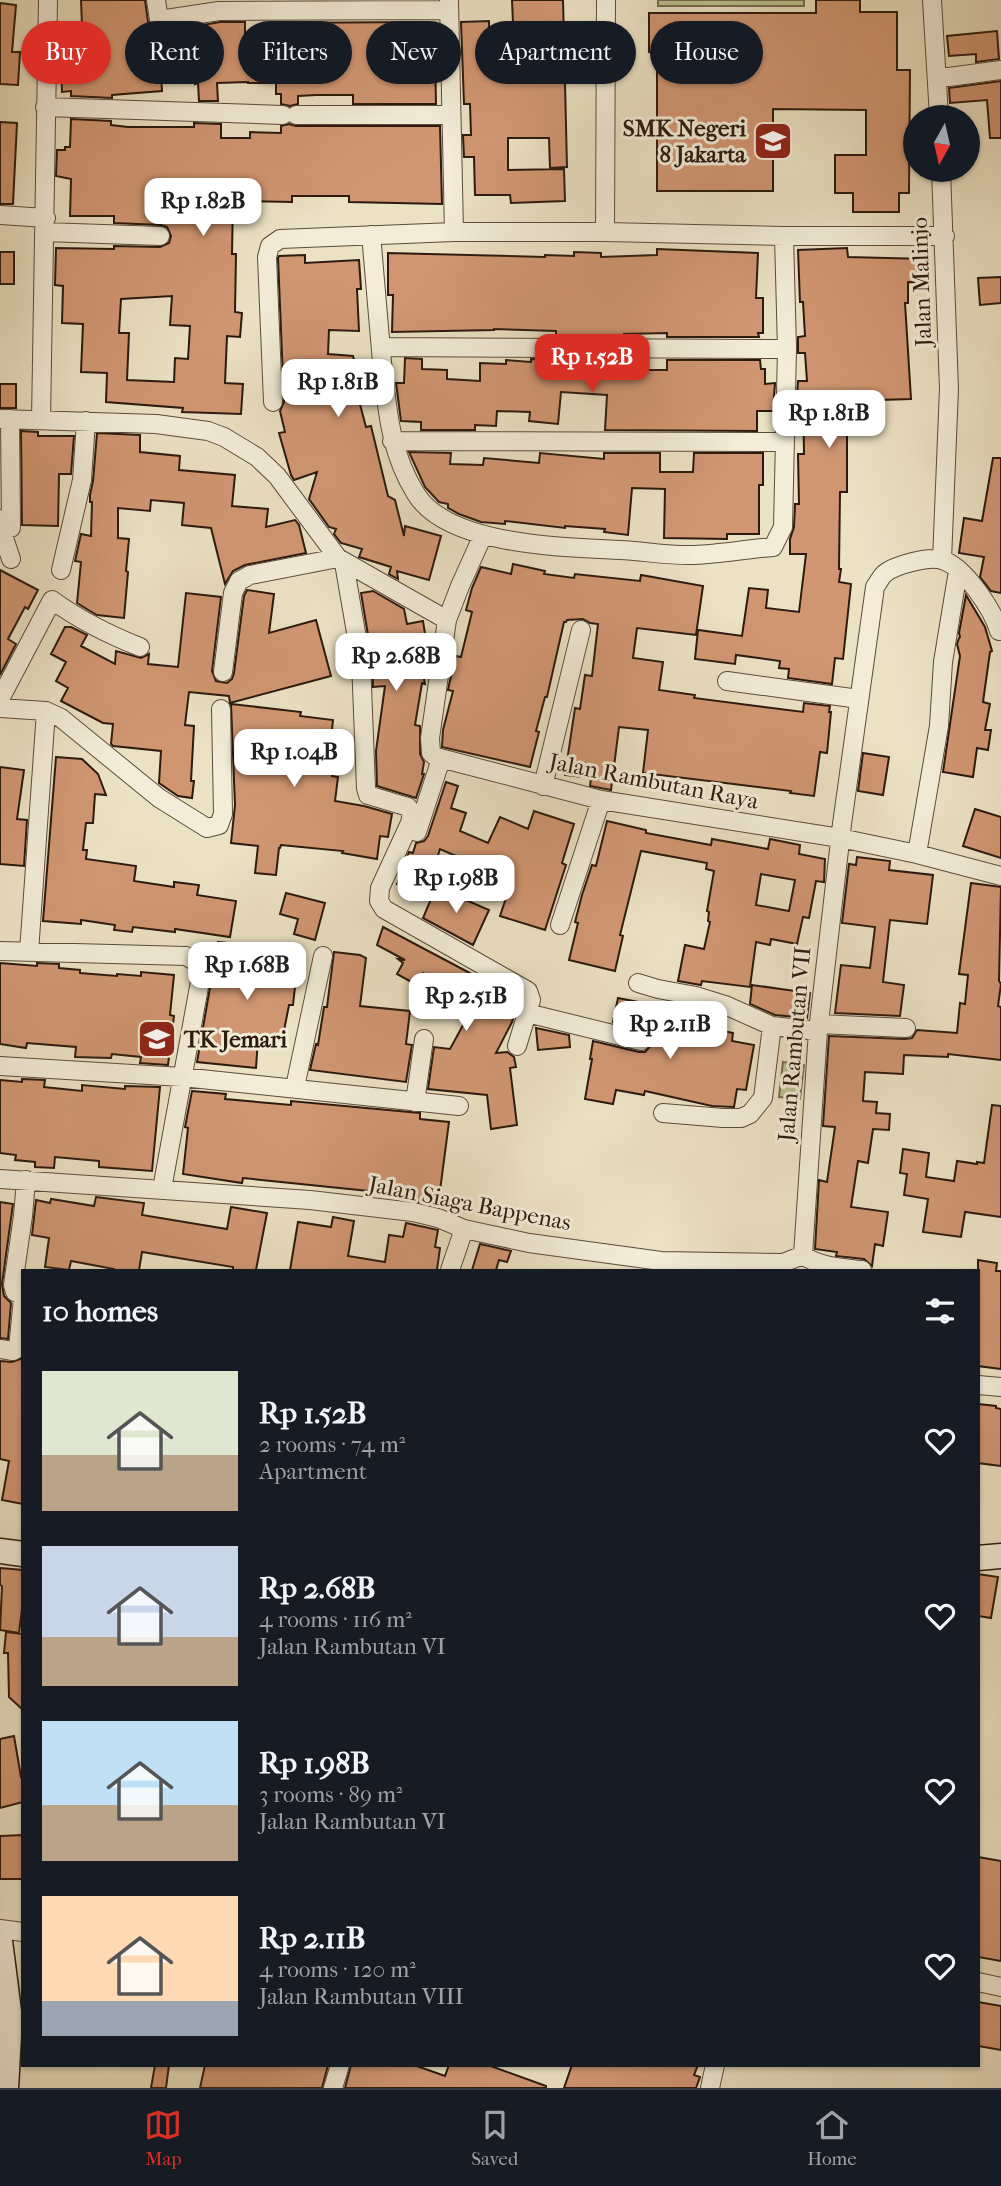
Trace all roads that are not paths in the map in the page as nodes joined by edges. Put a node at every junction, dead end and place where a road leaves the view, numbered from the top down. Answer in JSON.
{"nodes":[{"id":1,"x":47,"y":0,"type":"edge"},
{"id":2,"x":156,"y":0,"type":"edge"},
{"id":3,"x":606,"y":0,"type":"edge"},
{"id":4,"x":932,"y":0,"type":"edge"},
{"id":5,"x":449,"y":5,"type":"edge"},
{"id":6,"x":1001,"y":70,"type":"edge"},
{"id":7,"x":937,"y":76,"type":"junction"},
{"id":8,"x":938,"y":105,"type":"edge"},
{"id":9,"x":45,"y":107,"type":"junction"},
{"id":10,"x":452,"y":115,"type":"junction"},
{"id":11,"x":942,"y":182,"type":"edge"},
{"id":12,"x":0,"y":215,"type":"edge"},
{"id":13,"x":46,"y":225,"type":"junction"},
{"id":14,"x":454,"y":232,"type":"junction"},
{"id":15,"x":605,"y":232,"type":"junction"},
{"id":16,"x":371,"y":234,"type":"junction"},
{"id":17,"x":160,"y":236,"type":"dead end"},
{"id":18,"x":784,"y":236,"type":"junction"},
{"id":19,"x":945,"y":236,"type":"junction"},
{"id":20,"x":381,"y":347,"type":"junction"},
{"id":21,"x":787,"y":349,"type":"junction"},
{"id":22,"x":273,"y":402,"type":"dead end"},
{"id":23,"x":5,"y":419,"type":"edge"},
{"id":24,"x":41,"y":420,"type":"junction"},
{"id":25,"x":86,"y":421,"type":"junction"},
{"id":26,"x":392,"y":441,"type":"junction"},
{"id":27,"x":785,"y":442,"type":"junction"},
{"id":28,"x":6,"y":523,"type":"edge"},
{"id":29,"x":483,"y":536,"type":"junction"},
{"id":30,"x":10,"y":559,"type":"dead end"},
{"id":31,"x":341,"y":560,"type":"junction"},
{"id":32,"x":942,"y":560,"type":"junction"},
{"id":33,"x":61,"y":570,"type":"dead end"},
{"id":34,"x":958,"y":571,"type":"junction"},
{"id":35,"x":447,"y":620,"type":"junction"},
{"id":36,"x":581,"y":630,"type":"dead end"},
{"id":37,"x":999,"y":631,"type":"dead end"},
{"id":38,"x":140,"y":647,"type":"dead end"},
{"id":39,"x":223,"y":672,"type":"dead end"},
{"id":40,"x":727,"y":681,"type":"dead end"},
{"id":41,"x":0,"y":699,"type":"edge"},
{"id":42,"x":859,"y":699,"type":"junction"},
{"id":43,"x":0,"y":708,"type":"edge"},
{"id":44,"x":221,"y":709,"type":"dead end"},
{"id":45,"x":47,"y":711,"type":"junction"},
{"id":46,"x":441,"y":759,"type":"junction"},
{"id":47,"x":543,"y":786,"type":"junction"},
{"id":48,"x":601,"y":800,"type":"junction"},
{"id":49,"x":840,"y":838,"type":"junction"},
{"id":50,"x":411,"y":848,"type":"dead end"},
{"id":51,"x":917,"y":854,"type":"junction"},
{"id":52,"x":1001,"y":876,"type":"edge"},
{"id":53,"x":560,"y":925,"type":"dead end"},
{"id":54,"x":0,"y":951,"type":"edge"},
{"id":55,"x":29,"y":952,"type":"junction"},
{"id":56,"x":323,"y":956,"type":"dead end"},
{"id":57,"x":638,"y":983,"type":"dead end"},
{"id":58,"x":527,"y":1013,"type":"junction"},
{"id":59,"x":772,"y":1026,"type":"junction"},
{"id":60,"x":818,"y":1028,"type":"junction"},
{"id":61,"x":906,"y":1028,"type":"dead end"},
{"id":62,"x":424,"y":1039,"type":"dead end"},
{"id":63,"x":641,"y":1041,"type":"dead end"},
{"id":64,"x":517,"y":1046,"type":"dead end"},
{"id":65,"x":0,"y":1066,"type":"edge"},
{"id":66,"x":182,"y":1077,"type":"junction"},
{"id":67,"x":295,"y":1087,"type":"junction"},
{"id":68,"x":415,"y":1101,"type":"junction"},
{"id":69,"x":459,"y":1106,"type":"dead end"},
{"id":70,"x":663,"y":1113,"type":"dead end"},
{"id":71,"x":0,"y":1178,"type":"edge"},
{"id":72,"x":26,"y":1180,"type":"junction"},
{"id":73,"x":162,"y":1189,"type":"junction"},
{"id":74,"x":464,"y":1229,"type":"junction"},
{"id":75,"x":803,"y":1255,"type":"junction"},
{"id":76,"x":450,"y":1269,"type":"edge"},
{"id":77,"x":855,"y":1269,"type":"edge"},
{"id":78,"x":21,"y":1296,"type":"edge"},
{"id":79,"x":21,"y":1318,"type":"edge"},
{"id":80,"x":0,"y":1349,"type":"edge"},
{"id":81,"x":980,"y":1385,"type":"edge"},
{"id":82,"x":1001,"y":1387,"type":"edge"},
{"id":83,"x":0,"y":1552,"type":"edge"},
{"id":84,"x":21,"y":1553,"type":"edge"},
{"id":85,"x":1001,"y":1556,"type":"edge"},
{"id":86,"x":980,"y":1558,"type":"edge"},
{"id":87,"x":0,"y":1929,"type":"edge"},
{"id":88,"x":21,"y":1932,"type":"edge"},
{"id":89,"x":0,"y":1941,"type":"edge"},
{"id":90,"x":980,"y":1982,"type":"edge"},
{"id":91,"x":1001,"y":1987,"type":"edge"},
{"id":92,"x":5,"y":2019,"type":"edge"},
{"id":93,"x":340,"y":2067,"type":"edge"},
{"id":94,"x":715,"y":2067,"type":"edge"},
{"id":95,"x":6,"y":2088,"type":"edge"},
{"id":96,"x":333,"y":2088,"type":"edge"},
{"id":97,"x":710,"y":2088,"type":"edge"}],
"edges":[{"from":1,"to":9,"type":"street"},
{"from":2,"to":5,"type":"street"},
{"from":3,"to":15,"type":"street"},
{"from":4,"to":7,"type":"street"},
{"from":5,"to":10,"type":"street"},
{"from":6,"to":7,"type":"street"},
{"from":7,"to":8,"type":"street"},
{"from":9,"to":10,"type":"street"},
{"from":9,"to":13,"type":"street"},
{"from":10,"to":14,"type":"street"},
{"from":11,"to":19,"type":"street","name":"Jalan Malinjo"},
{"from":12,"to":13,"type":"street"},
{"from":13,"to":17,"type":"street"},
{"from":13,"to":24,"type":"street"},
{"from":14,"to":15,"type":"street"},
{"from":14,"to":16,"type":"street"},
{"from":15,"to":18,"type":"street"},
{"from":16,"to":20,"type":"street"},
{"from":16,"to":22,"type":"street"},
{"from":18,"to":19,"type":"street"},
{"from":18,"to":21,"type":"street"},
{"from":19,"to":32,"type":"street","name":"Jalan Malinjo"},
{"from":20,"to":21,"type":"street"},
{"from":20,"to":26,"type":"street"},
{"from":21,"to":27,"type":"street"},
{"from":23,"to":24,"type":"street"},
{"from":23,"to":28,"type":"street"},
{"from":24,"to":25,"type":"street"},
{"from":25,"to":31,"type":"street"},
{"from":25,"to":33,"type":"street"},
{"from":26,"to":27,"type":"street"},
{"from":26,"to":29,"type":"street"},
{"from":27,"to":29,"type":"street"},
{"from":28,"to":30,"type":"street"},
{"from":29,"to":35,"type":"street"},
{"from":31,"to":35,"type":"street"},
{"from":31,"to":39,"type":"street"},
{"from":31,"to":58,"type":"street"},
{"from":32,"to":34,"type":"street"},
{"from":32,"to":42,"type":"street","name":"Jalan Rambutan VII"},
{"from":34,"to":37,"type":"street"},
{"from":34,"to":51,"type":"street"},
{"from":35,"to":46,"type":"street"},
{"from":36,"to":47,"type":"street"},
{"from":38,"to":41,"type":"street"},
{"from":40,"to":42,"type":"street"},
{"from":42,"to":49,"type":"street","name":"Jalan Rambutan VII"},
{"from":43,"to":45,"type":"street"},
{"from":44,"to":45,"type":"street"},
{"from":45,"to":55,"type":"street"},
{"from":46,"to":47,"type":"street","name":"Jalan Rambutan Raya"},
{"from":46,"to":50,"type":"street"},
{"from":47,"to":48,"type":"street","name":"Jalan Rambutan Raya"},
{"from":48,"to":49,"type":"street","name":"Jalan Rambutan Raya"},
{"from":48,"to":53,"type":"street"},
{"from":49,"to":51,"type":"street","name":"Jalan Rambutan Raya"},
{"from":49,"to":60,"type":"street","name":"Jalan Rambutan VII"},
{"from":51,"to":52,"type":"street","name":"Jalan Rambutan Raya"},
{"from":54,"to":55,"type":"street"},
{"from":55,"to":66,"type":"street"},
{"from":56,"to":67,"type":"street"},
{"from":57,"to":59,"type":"street"},
{"from":58,"to":63,"type":"street"},
{"from":58,"to":64,"type":"street"},
{"from":59,"to":60,"type":"street"},
{"from":59,"to":70,"type":"street"},
{"from":60,"to":61,"type":"street"},
{"from":60,"to":75,"type":"street","name":"Jalan Rambutan VII"},
{"from":62,"to":68,"type":"street"},
{"from":65,"to":66,"type":"street"},
{"from":66,"to":67,"type":"street"},
{"from":66,"to":73,"type":"street"},
{"from":67,"to":68,"type":"street"},
{"from":68,"to":69,"type":"street"},
{"from":71,"to":72,"type":"street","name":"Jalan Siaga Bappenas"},
{"from":72,"to":73,"type":"street","name":"Jalan Siaga Bappenas"},
{"from":72,"to":78,"type":"street"},
{"from":73,"to":74,"type":"street","name":"Jalan Siaga Bappenas"},
{"from":74,"to":75,"type":"street","name":"Jalan Siaga Bappenas"},
{"from":74,"to":76,"type":"street"},
{"from":75,"to":77,"type":"street"},
{"from":79,"to":80,"type":"street"},
{"from":81,"to":82,"type":"street"},
{"from":83,"to":84,"type":"main road"},
{"from":85,"to":86,"type":"main road"},
{"from":87,"to":88,"type":"street"},
{"from":89,"to":92,"type":"main road"},
{"from":90,"to":91,"type":"street"},
{"from":92,"to":95,"type":"main road"},
{"from":93,"to":96,"type":"street"},
{"from":94,"to":97,"type":"street"}]}
